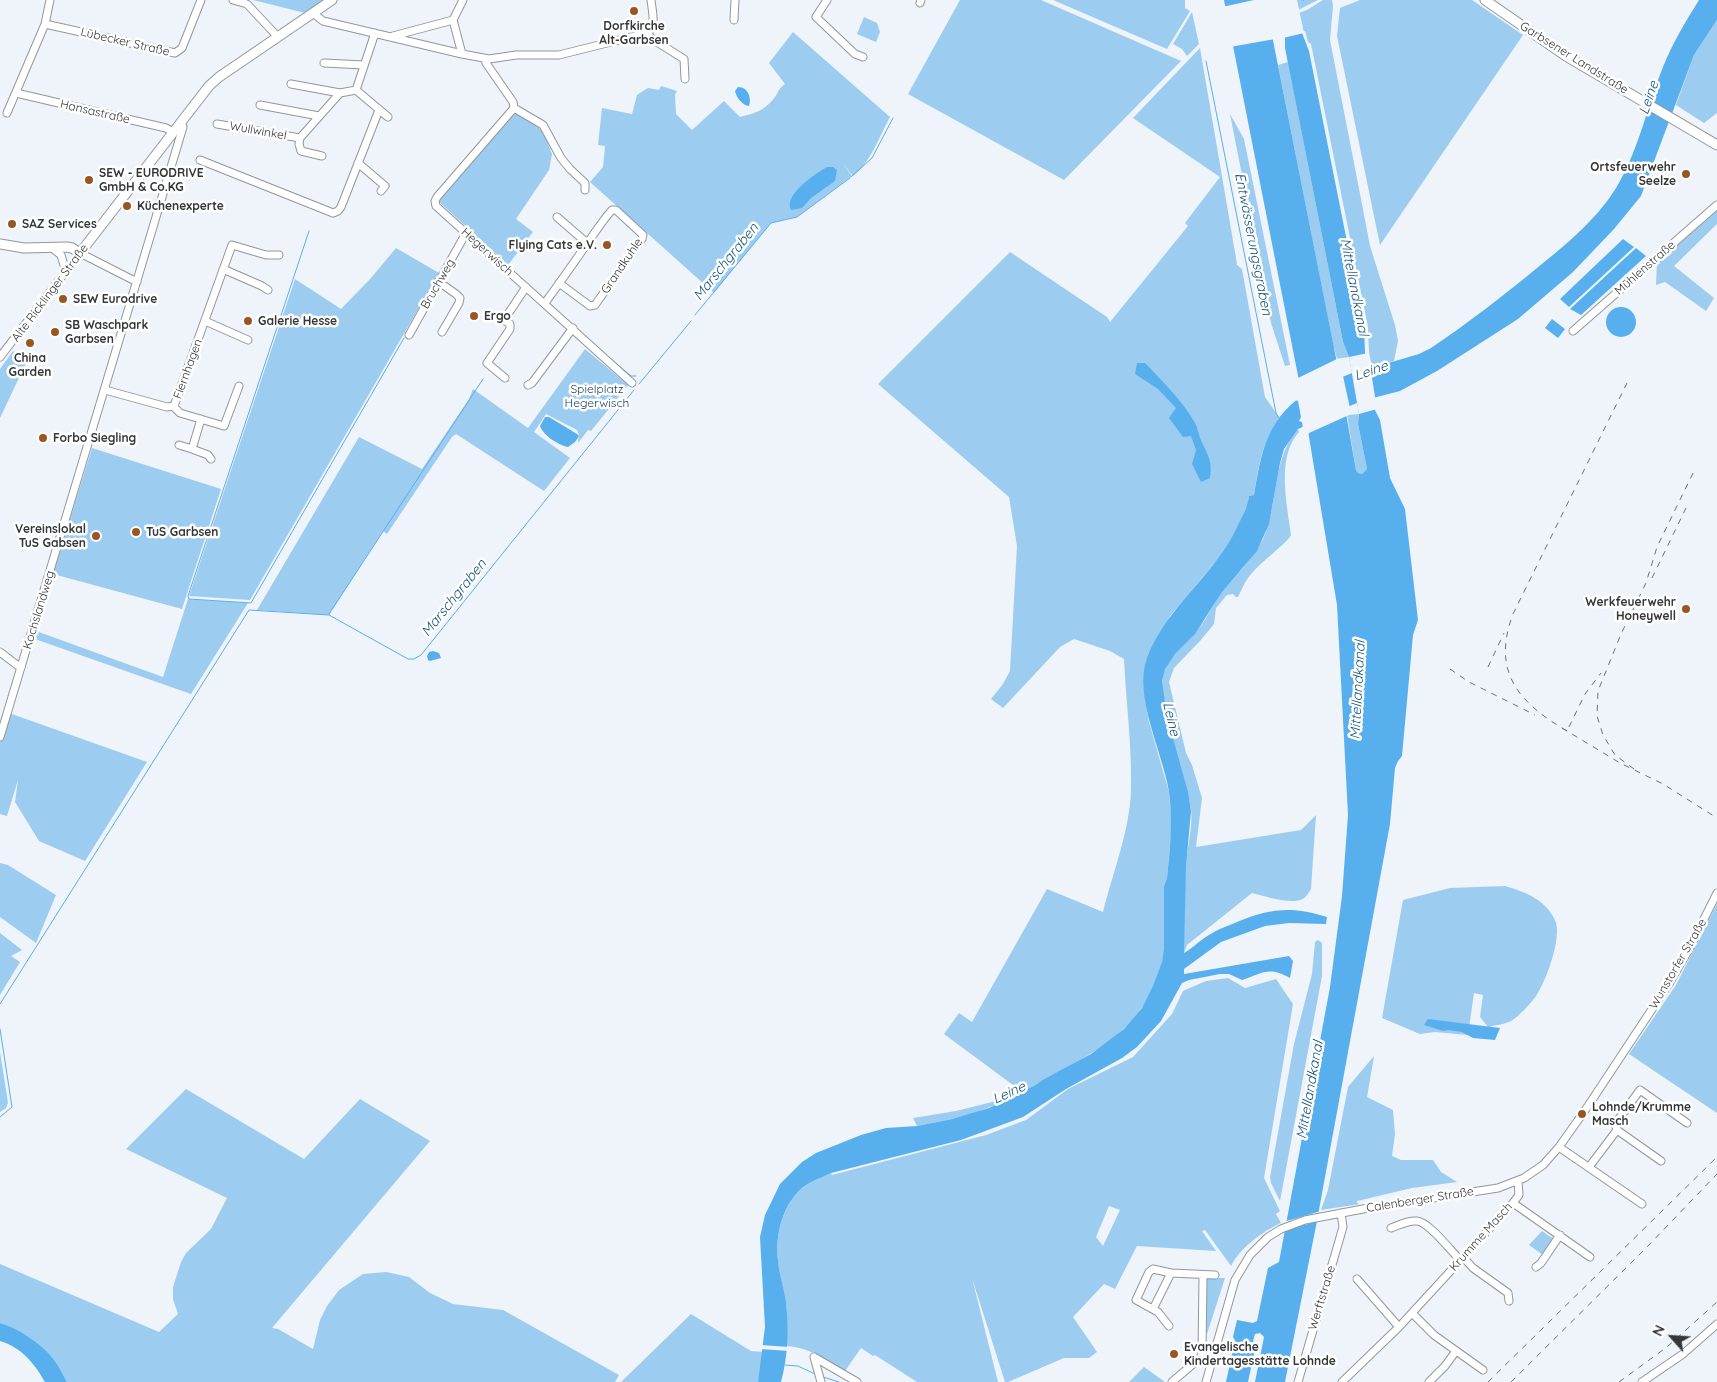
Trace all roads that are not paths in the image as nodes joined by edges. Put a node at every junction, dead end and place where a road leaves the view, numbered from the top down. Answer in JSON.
{"nodes":[{"id":1,"x":50,"y":0,"type":"edge"},
{"id":2,"x":201,"y":0,"type":"edge"},
{"id":3,"x":233,"y":0,"type":"edge"},
{"id":4,"x":332,"y":0,"type":"edge"},
{"id":5,"x":463,"y":0,"type":"edge"},
{"id":6,"x":651,"y":0,"type":"edge"},
{"id":7,"x":735,"y":0,"type":"edge"},
{"id":8,"x":827,"y":0,"type":"edge"},
{"id":9,"x":1485,"y":0,"type":"edge"},
{"id":10,"x":242,"y":1,"type":"edge"},
{"id":11,"x":313,"y":13,"type":"junction"},
{"id":12,"x":452,"y":20,"type":"junction"},
{"id":13,"x":734,"y":20,"type":"dead end"},
{"id":14,"x":45,"y":24,"type":"junction"},
{"id":15,"x":647,"y":33,"type":"junction"},
{"id":16,"x":375,"y":34,"type":"junction"},
{"id":17,"x":278,"y":37,"type":"junction"},
{"id":18,"x":390,"y":37,"type":"junction"},
{"id":19,"x":462,"y":54,"type":"junction"},
{"id":20,"x":863,"y":57,"type":"dead end"},
{"id":21,"x":485,"y":59,"type":"junction"},
{"id":22,"x":324,"y":63,"type":"dead end"},
{"id":23,"x":364,"y":65,"type":"junction"},
{"id":24,"x":685,"y":79,"type":"dead end"},
{"id":25,"x":291,"y":84,"type":"dead end"},
{"id":26,"x":356,"y":90,"type":"junction"},
{"id":27,"x":16,"y":93,"type":"junction"},
{"id":28,"x":340,"y":93,"type":"junction"},
{"id":29,"x":260,"y":105,"type":"dead end"},
{"id":30,"x":514,"y":108,"type":"junction"},
{"id":31,"x":379,"y":110,"type":"junction"},
{"id":32,"x":7,"y":113,"type":"dead end"},
{"id":33,"x":319,"y":116,"type":"junction"},
{"id":34,"x":388,"y":117,"type":"dead end"},
{"id":35,"x":181,"y":122,"type":"junction"},
{"id":36,"x":217,"y":124,"type":"dead end"},
{"id":37,"x":173,"y":132,"type":"junction"},
{"id":38,"x":300,"y":138,"type":"junction"},
{"id":39,"x":1717,"y":145,"type":"edge"},
{"id":40,"x":322,"y":156,"type":"dead end"},
{"id":41,"x":200,"y":160,"type":"dead end"},
{"id":42,"x":358,"y":164,"type":"junction"},
{"id":43,"x":585,"y":190,"type":"dead end"},
{"id":44,"x":381,"y":191,"type":"dead end"},
{"id":45,"x":1717,"y":205,"type":"edge"},
{"id":46,"x":557,"y":217,"type":"dead end"},
{"id":47,"x":466,"y":234,"type":"junction"},
{"id":48,"x":587,"y":243,"type":"junction"},
{"id":49,"x":0,"y":244,"type":"edge"},
{"id":50,"x":52,"y":248,"type":"junction"},
{"id":51,"x":80,"y":254,"type":"junction"},
{"id":52,"x":279,"y":254,"type":"dead end"},
{"id":53,"x":223,"y":269,"type":"junction"},
{"id":54,"x":66,"y":272,"type":"junction"},
{"id":55,"x":137,"y":282,"type":"junction"},
{"id":56,"x":439,"y":282,"type":"junction"},
{"id":57,"x":559,"y":283,"type":"junction"},
{"id":58,"x":526,"y":287,"type":"junction"},
{"id":59,"x":268,"y":290,"type":"dead end"},
{"id":60,"x":545,"y":303,"type":"junction"},
{"id":61,"x":205,"y":321,"type":"junction"},
{"id":62,"x":573,"y":328,"type":"junction"},
{"id":63,"x":1573,"y":331,"type":"dead end"},
{"id":64,"x":442,"y":332,"type":"dead end"},
{"id":65,"x":409,"y":335,"type":"dead end"},
{"id":66,"x":248,"y":340,"type":"dead end"},
{"id":67,"x":0,"y":357,"type":"edge"},
{"id":68,"x":505,"y":378,"type":"dead end"},
{"id":69,"x":632,"y":383,"type":"dead end"},
{"id":70,"x":528,"y":385,"type":"dead end"},
{"id":71,"x":239,"y":386,"type":"dead end"},
{"id":72,"x":104,"y":390,"type":"junction"},
{"id":73,"x":173,"y":406,"type":"junction"},
{"id":74,"x":201,"y":419,"type":"junction"},
{"id":75,"x":179,"y":445,"type":"dead end"},
{"id":76,"x":192,"y":449,"type":"junction"},
{"id":77,"x":210,"y":459,"type":"dead end"},
{"id":78,"x":0,"y":652,"type":"edge"},
{"id":79,"x":22,"y":668,"type":"junction"},
{"id":80,"x":0,"y":737,"type":"edge"},
{"id":81,"x":1717,"y":893,"type":"edge"},
{"id":82,"x":1687,"y":1123,"type":"dead end"},
{"id":83,"x":1617,"y":1130,"type":"junction"},
{"id":84,"x":1559,"y":1147,"type":"junction"},
{"id":85,"x":1661,"y":1161,"type":"dead end"},
{"id":86,"x":1589,"y":1167,"type":"junction"},
{"id":87,"x":1518,"y":1181,"type":"junction"},
{"id":88,"x":1513,"y":1203,"type":"junction"},
{"id":89,"x":1642,"y":1204,"type":"dead end"},
{"id":90,"x":1342,"y":1213,"type":"junction"},
{"id":91,"x":1391,"y":1228,"type":"dead end"},
{"id":92,"x":1560,"y":1236,"type":"junction"},
{"id":93,"x":1590,"y":1257,"type":"dead end"},
{"id":94,"x":1461,"y":1259,"type":"junction"},
{"id":95,"x":1536,"y":1267,"type":"dead end"},
{"id":96,"x":1171,"y":1273,"type":"junction"},
{"id":97,"x":1203,"y":1275,"type":"junction"},
{"id":98,"x":1215,"y":1275,"type":"dead end"},
{"id":99,"x":1357,"y":1279,"type":"dead end"},
{"id":100,"x":1509,"y":1301,"type":"dead end"},
{"id":101,"x":1153,"y":1309,"type":"junction"},
{"id":102,"x":1412,"y":1313,"type":"junction"},
{"id":103,"x":1717,"y":1324,"type":"edge"},
{"id":104,"x":1169,"y":1326,"type":"dead end"},
{"id":105,"x":1399,"y":1326,"type":"junction"},
{"id":106,"x":1456,"y":1351,"type":"junction"},
{"id":107,"x":1483,"y":1370,"type":"dead end"},
{"id":108,"x":821,"y":1382,"type":"edge"},
{"id":109,"x":857,"y":1382,"type":"edge"},
{"id":110,"x":1172,"y":1382,"type":"edge"},
{"id":111,"x":1206,"y":1382,"type":"edge"},
{"id":112,"x":1298,"y":1382,"type":"edge"},
{"id":113,"x":1342,"y":1382,"type":"edge"},
{"id":114,"x":1429,"y":1382,"type":"edge"},
{"id":115,"x":1642,"y":1382,"type":"edge"}],
"edges":[{"from":1,"to":14,"type":"street"},
{"from":2,"to":14,"type":"street","name":"Lübecker Straße"},
{"from":3,"to":10,"type":"street"},
{"from":4,"to":11,"type":"main road","name":"Alte Ricklinger Straße"},
{"from":5,"to":12,"type":"street"},
{"from":6,"to":15,"type":"street"},
{"from":7,"to":13,"type":"street"},
{"from":8,"to":20,"type":"street"},
{"from":9,"to":39,"type":"main road","name":"Garbsener Landstraße"},
{"from":10,"to":17,"type":"street"},
{"from":11,"to":16,"type":"street"},
{"from":11,"to":17,"type":"main road","name":"Alte Ricklinger Straße"},
{"from":12,"to":18,"type":"street"},
{"from":12,"to":19,"type":"street"},
{"from":14,"to":27,"type":"street"},
{"from":15,"to":21,"type":"street"},
{"from":15,"to":24,"type":"street"},
{"from":16,"to":18,"type":"street"},
{"from":16,"to":23,"type":"street"},
{"from":17,"to":35,"type":"main road","name":"Alte Ricklinger Straße"},
{"from":18,"to":19,"type":"street"},
{"from":19,"to":21,"type":"street"},
{"from":21,"to":30,"type":"street"},
{"from":22,"to":23,"type":"street"},
{"from":23,"to":26,"type":"street"},
{"from":25,"to":28,"type":"street"},
{"from":26,"to":28,"type":"street"},
{"from":26,"to":31,"type":"street"},
{"from":27,"to":32,"type":"street"},
{"from":27,"to":37,"type":"street","name":"Hansastraße"},
{"from":28,"to":33,"type":"street","name":"Wullwinkel"},
{"from":29,"to":33,"type":"street","name":"Wullwinkel"},
{"from":30,"to":43,"type":"street"},
{"from":30,"to":47,"type":"street","name":"Hegerwisch"},
{"from":31,"to":34,"type":"street"},
{"from":31,"to":42,"type":"street"},
{"from":33,"to":38,"type":"street","name":"Wullwinkel"},
{"from":35,"to":37,"type":"main road","name":"Alte Ricklinger Straße"},
{"from":35,"to":55,"type":"street","name":"Kochslandweg"},
{"from":36,"to":38,"type":"street","name":"Wullwinkel"},
{"from":37,"to":51,"type":"main road","name":"Alte Ricklinger Straße"},
{"from":38,"to":40,"type":"street","name":"Wullwinkel"},
{"from":41,"to":42,"type":"street"},
{"from":42,"to":44,"type":"street"},
{"from":45,"to":63,"type":"street","name":"Mühlenstraße"},
{"from":46,"to":48,"type":"street"},
{"from":47,"to":56,"type":"street","name":"Bruchweg"},
{"from":47,"to":58,"type":"street","name":"Hegerwisch"},
{"from":48,"to":57,"type":"street","name":"Grandkuhle"},
{"from":48,"to":57,"type":"street","name":"Grandkuhle"},
{"from":49,"to":50,"type":"main road"},
{"from":50,"to":51,"type":"main road"},
{"from":50,"to":54,"type":"street"},
{"from":51,"to":54,"type":"street","name":"Alte Ricklinger Straße"},
{"from":51,"to":55,"type":"street"},
{"from":52,"to":53,"type":"street","name":"Fiernhagen"},
{"from":53,"to":59,"type":"street"},
{"from":53,"to":61,"type":"street","name":"Fiernhagen"},
{"from":54,"to":67,"type":"street","name":"Alte Ricklinger Straße"},
{"from":55,"to":72,"type":"street","name":"Kochslandweg"},
{"from":56,"to":64,"type":"street"},
{"from":56,"to":65,"type":"street","name":"Bruchweg"},
{"from":57,"to":60,"type":"street","name":"Grandkuhle"},
{"from":58,"to":60,"type":"street","name":"Hegerwisch"},
{"from":58,"to":68,"type":"street"},
{"from":60,"to":62,"type":"street","name":"Hegerwisch"},
{"from":61,"to":66,"type":"street"},
{"from":61,"to":73,"type":"street","name":"Fiernhagen"},
{"from":62,"to":69,"type":"street","name":"Hegerwisch"},
{"from":62,"to":70,"type":"street"},
{"from":71,"to":74,"type":"street"},
{"from":72,"to":73,"type":"street","name":"Fiernhagen"},
{"from":72,"to":79,"type":"street","name":"Kochslandweg"},
{"from":73,"to":74,"type":"street"},
{"from":74,"to":76,"type":"street"},
{"from":75,"to":76,"type":"street"},
{"from":76,"to":77,"type":"street"},
{"from":78,"to":79,"type":"street"},
{"from":79,"to":80,"type":"street","name":"Kochslandweg"},
{"from":81,"to":84,"type":"street","name":"Wunstorfer Straße"},
{"from":82,"to":83,"type":"street"},
{"from":83,"to":85,"type":"street"},
{"from":83,"to":86,"type":"street"},
{"from":84,"to":86,"type":"street"},
{"from":84,"to":87,"type":"street"},
{"from":86,"to":89,"type":"street"},
{"from":87,"to":88,"type":"street","name":"Krumme Masch"},
{"from":87,"to":90,"type":"street","name":"Calenberger Straße"},
{"from":88,"to":92,"type":"street"},
{"from":88,"to":94,"type":"street","name":"Krumme Masch"},
{"from":90,"to":111,"type":"street","name":"Calenberger Straße"},
{"from":90,"to":112,"type":"street","name":"Werftstraße"},
{"from":91,"to":94,"type":"street"},
{"from":92,"to":93,"type":"street"},
{"from":92,"to":95,"type":"street"},
{"from":94,"to":100,"type":"street"},
{"from":94,"to":102,"type":"street","name":"Krumme Masch"},
{"from":96,"to":97,"type":"street"},
{"from":96,"to":101,"type":"street"},
{"from":96,"to":101,"type":"street"},
{"from":97,"to":98,"type":"street"},
{"from":97,"to":110,"type":"street"},
{"from":99,"to":105,"type":"street"},
{"from":101,"to":104,"type":"street"},
{"from":102,"to":105,"type":"street","name":"Krumme Masch"},
{"from":102,"to":106,"type":"street"},
{"from":103,"to":115,"type":"street"},
{"from":105,"to":113,"type":"street","name":"Krumme Masch"},
{"from":106,"to":107,"type":"street"},
{"from":106,"to":114,"type":"street"},
{"from":108,"to":109,"type":"street"}]}
